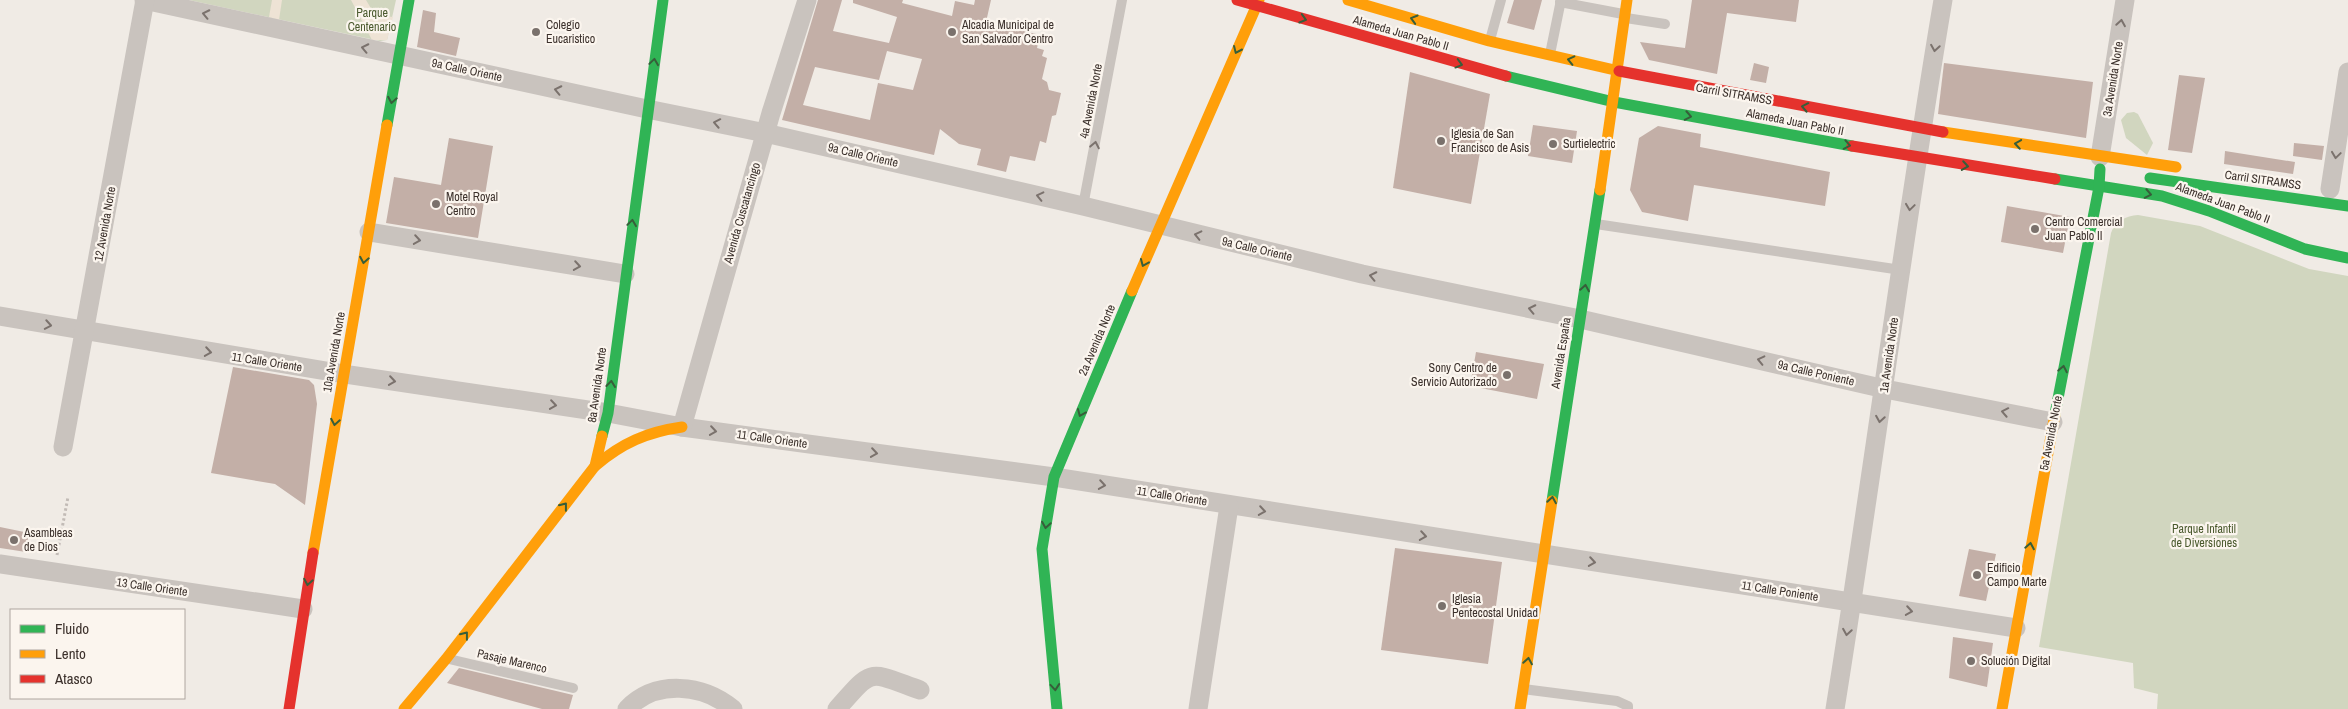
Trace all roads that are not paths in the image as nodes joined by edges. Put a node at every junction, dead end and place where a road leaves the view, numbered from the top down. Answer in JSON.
{"nodes":[{"id":1,"x":145,"y":0,"type":"edge"},
{"id":2,"x":410,"y":0,"type":"edge"},
{"id":3,"x":663,"y":0,"type":"edge"},
{"id":4,"x":807,"y":0,"type":"edge"},
{"id":5,"x":1122,"y":0,"type":"edge"},
{"id":6,"x":1237,"y":0,"type":"edge"},
{"id":7,"x":1348,"y":0,"type":"edge"},
{"id":8,"x":1502,"y":0,"type":"edge"},
{"id":9,"x":1627,"y":0,"type":"edge"},
{"id":10,"x":1943,"y":0,"type":"edge"},
{"id":11,"x":2125,"y":0,"type":"edge"},
{"id":12,"x":1560,"y":1,"type":"edge"},
{"id":13,"x":1258,"y":3,"type":"edge"},
{"id":14,"x":1625,"y":16,"type":"junction"},
{"id":15,"x":1665,"y":24,"type":"dead end"},
{"id":16,"x":1490,"y":41,"type":"junction"},
{"id":17,"x":1550,"y":55,"type":"junction"},
{"id":18,"x":400,"y":56,"type":"junction"},
{"id":19,"x":1618,"y":71,"type":"junction"},
{"id":20,"x":2348,"y":72,"type":"edge"},
{"id":21,"x":1614,"y":102,"type":"junction"},
{"id":22,"x":647,"y":109,"type":"junction"},
{"id":23,"x":765,"y":133,"type":"junction"},
{"id":24,"x":1919,"y":142,"type":"junction"},
{"id":25,"x":2100,"y":168,"type":"junction"},
{"id":26,"x":2192,"y":170,"type":"dead end"},
{"id":27,"x":2137,"y":176,"type":"dead end"},
{"id":28,"x":2174,"y":182,"type":"junction"},
{"id":29,"x":2099,"y":187,"type":"junction"},
{"id":30,"x":2331,"y":189,"type":"dead end"},
{"id":31,"x":2220,"y":200,"type":"dead end"},
{"id":32,"x":1083,"y":206,"type":"junction"},
{"id":33,"x":2348,"y":206,"type":"edge"},
{"id":34,"x":1595,"y":224,"type":"junction"},
{"id":35,"x":1160,"y":226,"type":"junction"},
{"id":36,"x":369,"y":232,"type":"junction"},
{"id":37,"x":2348,"y":258,"type":"edge"},
{"id":38,"x":1901,"y":270,"type":"junction"},
{"id":39,"x":625,"y":274,"type":"junction"},
{"id":40,"x":0,"y":316,"type":"edge"},
{"id":41,"x":1580,"y":319,"type":"junction"},
{"id":42,"x":85,"y":331,"type":"junction"},
{"id":43,"x":344,"y":374,"type":"junction"},
{"id":44,"x":1885,"y":389,"type":"junction"},
{"id":45,"x":608,"y":413,"type":"junction"},
{"id":46,"x":2053,"y":422,"type":"junction"},
{"id":47,"x":682,"y":427,"type":"junction"},
{"id":48,"x":62,"y":447,"type":"dead end"},
{"id":49,"x":595,"y":466,"type":"junction"},
{"id":50,"x":1054,"y":477,"type":"junction"},
{"id":51,"x":1229,"y":506,"type":"junction"},
{"id":52,"x":1544,"y":555,"type":"junction"},
{"id":53,"x":0,"y":564,"type":"edge"},
{"id":54,"x":1852,"y":602,"type":"junction"},
{"id":55,"x":303,"y":610,"type":"junction"},
{"id":56,"x":2016,"y":628,"type":"junction"},
{"id":57,"x":446,"y":658,"type":"junction"},
{"id":58,"x":572,"y":688,"type":"dead end"},
{"id":59,"x":1523,"y":689,"type":"junction"},
{"id":60,"x":920,"y":690,"type":"dead end"},
{"id":61,"x":289,"y":709,"type":"edge"},
{"id":62,"x":404,"y":709,"type":"edge"},
{"id":63,"x":627,"y":709,"type":"edge"},
{"id":64,"x":734,"y":709,"type":"edge"},
{"id":65,"x":837,"y":709,"type":"edge"},
{"id":66,"x":1057,"y":709,"type":"edge"},
{"id":67,"x":1198,"y":709,"type":"edge"},
{"id":68,"x":1520,"y":709,"type":"edge"},
{"id":69,"x":1628,"y":709,"type":"edge"},
{"id":70,"x":1835,"y":709,"type":"edge"},
{"id":71,"x":2002,"y":709,"type":"edge"}],
"edges":[{"from":18,"to":1,"type":"street","name":"9a Calle Oriente","one_way":true},
{"from":1,"to":42,"type":"street","name":"12 Avenida Norte"},
{"from":2,"to":18,"type":"main road","name":"10a Avenida Norte"},
{"from":22,"to":3,"type":"main road","name":"8a Avenida Norte","one_way":true},
{"from":4,"to":23,"type":"street","name":"Avenida Cuscatancingo"},
{"from":32,"to":5,"type":"lane","name":"4a Avenida Norte","one_way":true},
{"from":6,"to":13,"type":"main road","name":"Alameda Juan Pablo II"},
{"from":16,"to":7,"type":"main road","name":"Alameda Juan Pablo II","one_way":true},
{"from":8,"to":16,"type":"lane"},
{"from":9,"to":14,"type":"main road","name":"Avenida España"},
{"from":10,"to":24,"type":"street","name":"1a Avenida Norte","one_way":true},
{"from":25,"to":11,"type":"street","name":"3a Avenida Norte","one_way":true},
{"from":12,"to":14,"type":"lane"},
{"from":12,"to":17,"type":"lane"},
{"from":13,"to":21,"type":"main road","name":"Alameda Juan Pablo II","one_way":true},
{"from":13,"to":35,"type":"main road","name":"2a Avenida Norte","one_way":true},
{"from":14,"to":15,"type":"lane"},
{"from":14,"to":19,"type":"main road","name":"Avenida España"},
{"from":16,"to":17,"type":"main road","name":"Alameda Juan Pablo II"},
{"from":19,"to":17,"type":"main road","name":"Alameda Juan Pablo II","one_way":true},
{"from":22,"to":18,"type":"street","name":"9a Calle Oriente","one_way":true},
{"from":18,"to":36,"type":"main road","name":"10a Avenida Norte","one_way":true},
{"from":19,"to":21,"type":"main road","name":"Avenida España"},
{"from":24,"to":19,"type":"main road","name":"Alameda Juan Pablo II","one_way":true},
{"from":20,"to":30,"type":"street","one_way":true},
{"from":21,"to":24,"type":"main road","name":"Alameda Juan Pablo II","one_way":true},
{"from":21,"to":34,"type":"main road","name":"Avenida España"},
{"from":23,"to":22,"type":"street","name":"9a Calle Oriente","one_way":true},
{"from":39,"to":22,"type":"main road","name":"8a Avenida Norte","one_way":true},
{"from":32,"to":23,"type":"street","name":"9a Calle Oriente","one_way":true},
{"from":23,"to":47,"type":"street","name":"Avenida Cuscatancingo"},
{"from":25,"to":24,"type":"main road","name":"Alameda Juan Pablo II","one_way":true},
{"from":24,"to":29,"type":"main road","name":"Alameda Juan Pablo II","one_way":true},
{"from":24,"to":38,"type":"street","name":"1a Avenida Norte","one_way":true},
{"from":25,"to":26,"type":"main road","name":"Alameda Juan Pablo II"},
{"from":25,"to":29,"type":"main road","name":"5a Avenida Norte"},
{"from":27,"to":28,"type":"main road","name":"Carril SITRAMSS"},
{"from":28,"to":31,"type":"main road","name":"Carril SITRAMSS"},
{"from":28,"to":33,"type":"main road","name":"Carril SITRAMSS"},
{"from":29,"to":37,"type":"main road","name":"Alameda Juan Pablo II","one_way":true},
{"from":46,"to":29,"type":"main road","name":"5a Avenida Norte","one_way":true},
{"from":32,"to":35,"type":"street","name":"9a Calle Oriente"},
{"from":34,"to":38,"type":"lane"},
{"from":41,"to":34,"type":"main road","name":"Avenida España","one_way":true},
{"from":41,"to":35,"type":"street","name":"9a Calle Oriente","one_way":true},
{"from":35,"to":50,"type":"main road","name":"2a Avenida Norte","one_way":true},
{"from":36,"to":39,"type":"street","one_way":true},
{"from":36,"to":43,"type":"main road","name":"10a Avenida Norte","one_way":true},
{"from":38,"to":44,"type":"street","name":"1a Avenida Norte"},
{"from":45,"to":39,"type":"main road","name":"8a Avenida Norte","one_way":true},
{"from":40,"to":42,"type":"street","name":"11 Calle Oriente","one_way":true},
{"from":44,"to":41,"type":"street","name":"9a Calle Poniente","one_way":true},
{"from":52,"to":41,"type":"main road","name":"Avenida España","one_way":true},
{"from":42,"to":43,"type":"street","name":"11 Calle Oriente","one_way":true},
{"from":42,"to":48,"type":"street","name":"12 Avenida Norte"},
{"from":43,"to":45,"type":"street","name":"11 Calle Oriente","one_way":true},
{"from":43,"to":55,"type":"main road","name":"10a Avenida Norte","one_way":true},
{"from":46,"to":44,"type":"street","name":"9a Calle Poniente","one_way":true},
{"from":44,"to":54,"type":"street","name":"1a Avenida Norte","one_way":true},
{"from":45,"to":47,"type":"street","name":"11 Calle Oriente"},
{"from":45,"to":49,"type":"main road","name":"8a Avenida Norte"},
{"from":56,"to":46,"type":"main road","name":"5a Avenida Norte","one_way":true},
{"from":47,"to":49,"type":"main road"},
{"from":47,"to":50,"type":"street","name":"11 Calle Oriente","one_way":true},
{"from":57,"to":49,"type":"main road","name":"8a Avenida Norte","one_way":true},
{"from":50,"to":51,"type":"street","name":"11 Calle Oriente","one_way":true},
{"from":50,"to":66,"type":"main road","name":"2a Avenida Norte","one_way":true},
{"from":51,"to":52,"type":"street","name":"11 Calle Oriente","one_way":true},
{"from":51,"to":67,"type":"street"},
{"from":52,"to":54,"type":"street","name":"11 Calle Poniente","one_way":true},
{"from":59,"to":52,"type":"main road","name":"Avenida España","one_way":true},
{"from":53,"to":55,"type":"street","name":"13 Calle Oriente"},
{"from":54,"to":56,"type":"street","name":"11 Calle Poniente","one_way":true},
{"from":54,"to":70,"type":"street","name":"1a Avenida Norte","one_way":true},
{"from":55,"to":61,"type":"main road","name":"10a Avenida Norte"},
{"from":56,"to":71,"type":"main road","name":"5a Avenida Norte"},
{"from":57,"to":58,"type":"lane","name":"Pasaje Marenco"},
{"from":57,"to":62,"type":"main road","name":"8a Avenida Norte"},
{"from":59,"to":68,"type":"main road","name":"Avenida España"},
{"from":59,"to":69,"type":"lane"},
{"from":60,"to":65,"type":"street"},
{"from":63,"to":64,"type":"street"}]}
